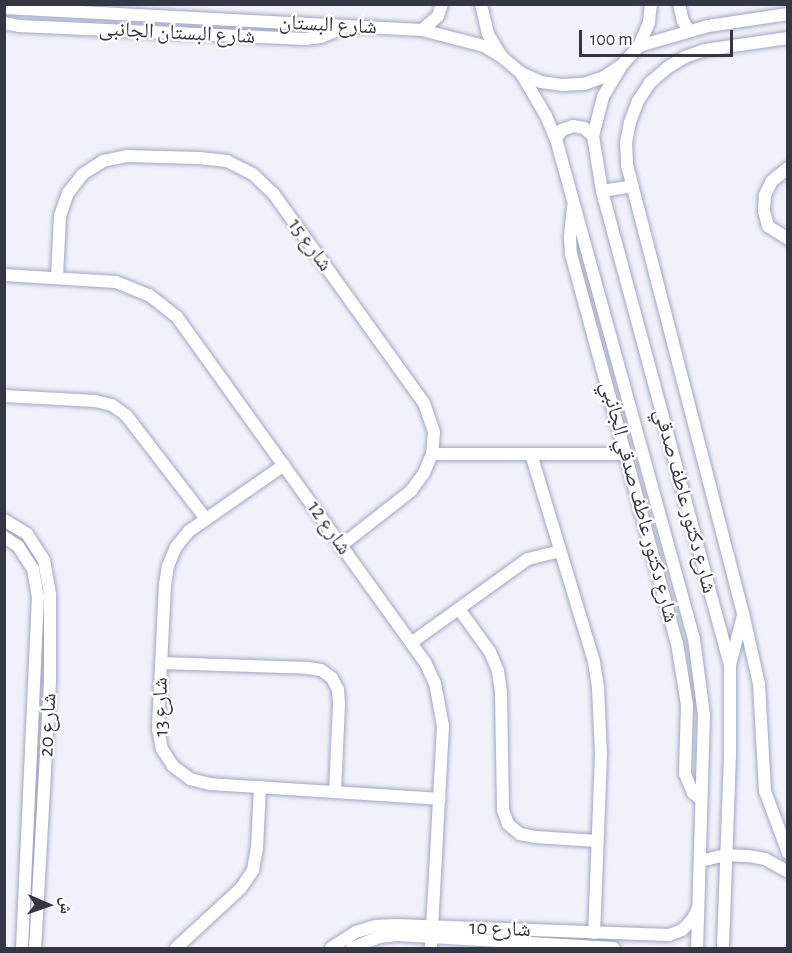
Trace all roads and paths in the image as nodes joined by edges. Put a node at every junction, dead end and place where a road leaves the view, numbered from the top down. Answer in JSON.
{"nodes":[{"id":1,"x":442,"y":4,"type":"edge"},
{"id":2,"x":481,"y":4,"type":"edge"},
{"id":3,"x":651,"y":4,"type":"edge"},
{"id":4,"x":679,"y":4,"type":"edge"},
{"id":5,"x":4,"y":8,"type":"edge"},
{"id":6,"x":788,"y":14,"type":"edge"},
{"id":7,"x":748,"y":21,"type":"junction"},
{"id":8,"x":4,"y":23,"type":"edge"},
{"id":9,"x":348,"y":26,"type":"junction"},
{"id":10,"x":422,"y":30,"type":"junction"},
{"id":11,"x":689,"y":31,"type":"junction"},
{"id":12,"x":788,"y":38,"type":"edge"},
{"id":13,"x":750,"y":43,"type":"junction"},
{"id":14,"x":639,"y":46,"type":"junction"},
{"id":15,"x":502,"y":57,"type":"junction"},
{"id":16,"x":622,"y":65,"type":"junction"},
{"id":17,"x":522,"y":73,"type":"junction"},
{"id":18,"x":593,"y":135,"type":"junction"},
{"id":19,"x":556,"y":139,"type":"junction"},
{"id":20,"x":788,"y":168,"type":"edge"},
{"id":21,"x":633,"y":186,"type":"junction"},
{"id":22,"x":602,"y":191,"type":"junction"},
{"id":23,"x":574,"y":203,"type":"junction"},
{"id":24,"x":788,"y":239,"type":"edge"},
{"id":25,"x":4,"y":275,"type":"edge"},
{"id":26,"x":57,"y":277,"type":"junction"},
{"id":27,"x":4,"y":396,"type":"edge"},
{"id":28,"x":432,"y":454,"type":"junction"},
{"id":29,"x":531,"y":454,"type":"junction"},
{"id":30,"x":626,"y":454,"type":"junction"},
{"id":31,"x":284,"y":465,"type":"junction"},
{"id":32,"x":206,"y":519,"type":"junction"},
{"id":33,"x":4,"y":520,"type":"edge"},
{"id":34,"x":4,"y":537,"type":"edge"},
{"id":35,"x":342,"y":545,"type":"junction"},
{"id":36,"x":560,"y":551,"type":"junction"},
{"id":37,"x":459,"y":609,"type":"junction"},
{"id":38,"x":743,"y":613,"type":"junction"},
{"id":39,"x":411,"y":643,"type":"junction"},
{"id":40,"x":161,"y":663,"type":"junction"},
{"id":41,"x":730,"y":666,"type":"junction"},
{"id":42,"x":260,"y":787,"type":"junction"},
{"id":43,"x":335,"y":792,"type":"junction"},
{"id":44,"x":440,"y":799,"type":"junction"},
{"id":45,"x":701,"y":799,"type":"junction"},
{"id":46,"x":597,"y":841,"type":"junction"},
{"id":47,"x":788,"y":853,"type":"edge"},
{"id":48,"x":726,"y":855,"type":"junction"},
{"id":49,"x":700,"y":861,"type":"junction"},
{"id":50,"x":788,"y":872,"type":"edge"},
{"id":51,"x":699,"y":907,"type":"junction"},
{"id":52,"x":594,"y":933,"type":"junction"},
{"id":53,"x":431,"y":937,"type":"edge"},
{"id":54,"x":22,"y":948,"type":"edge"},
{"id":55,"x":35,"y":948,"type":"edge"},
{"id":56,"x":176,"y":948,"type":"edge"},
{"id":57,"x":331,"y":948,"type":"edge"},
{"id":58,"x":352,"y":948,"type":"edge"},
{"id":59,"x":614,"y":948,"type":"edge"},
{"id":60,"x":698,"y":948,"type":"edge"},
{"id":61,"x":723,"y":948,"type":"edge"}],
"edges":[{"from":1,"to":10,"type":"street"},
{"from":2,"to":15,"type":"street"},
{"from":3,"to":14,"type":"street"},
{"from":4,"to":11,"type":"street"},
{"from":5,"to":9,"type":"street","name":"شارع البستان"},
{"from":6,"to":7,"type":"street"},
{"from":7,"to":11,"type":"street"},
{"from":7,"to":13,"type":"street"},
{"from":8,"to":9,"type":"street","name":"شارع البستان الجانبى"},
{"from":9,"to":10,"type":"street","name":"شارع البستان"},
{"from":10,"to":15,"type":"street","name":"شارع البستان"},
{"from":11,"to":14,"type":"street"},
{"from":12,"to":13,"type":"street"},
{"from":13,"to":21,"type":"street"},
{"from":14,"to":16,"type":"street"},
{"from":15,"to":17,"type":"street"},
{"from":16,"to":17,"type":"street"},
{"from":16,"to":18,"type":"street","name":"شارع دكتور عاطف صدقي"},
{"from":17,"to":19,"type":"street","name":"شارع دكتور عاطف صدقي"},
{"from":18,"to":19,"type":"street"},
{"from":18,"to":22,"type":"street","name":"شارع دكتور عاطف صدقي"},
{"from":19,"to":23,"type":"street","name":"شارع دكتور عاطف صدقي"},
{"from":20,"to":24,"type":"street"},
{"from":21,"to":22,"type":"street"},
{"from":21,"to":38,"type":"street"},
{"from":22,"to":41,"type":"street","name":"شارع دكتور عاطف صدقي"},
{"from":23,"to":30,"type":"street","name":"شارع دكتور عاطف صدقي الجانبي"},
{"from":23,"to":45,"type":"street","name":"شارع دكتور عاطف صدقي"},
{"from":25,"to":26,"type":"street","name":"شارع 12"},
{"from":26,"to":28,"type":"street","name":"شارع 15"},
{"from":26,"to":31,"type":"street","name":"شارع 12"},
{"from":27,"to":32,"type":"street"},
{"from":28,"to":29,"type":"street"},
{"from":28,"to":35,"type":"street","name":"شارع 15"},
{"from":29,"to":30,"type":"street"},
{"from":29,"to":36,"type":"street"},
{"from":30,"to":45,"type":"street","name":"شارع دكتور عاطف صدقي الجانبي"},
{"from":31,"to":32,"type":"street","name":"شارع 13"},
{"from":31,"to":35,"type":"street","name":"شارع 12"},
{"from":32,"to":40,"type":"street","name":"شارع 13"},
{"from":33,"to":55,"type":"street","name":"شارع 20"},
{"from":34,"to":54,"type":"street","name":"شارع 20"},
{"from":35,"to":39,"type":"street","name":"شارع 12"},
{"from":36,"to":37,"type":"street"},
{"from":36,"to":46,"type":"street"},
{"from":37,"to":39,"type":"street"},
{"from":37,"to":46,"type":"street"},
{"from":38,"to":41,"type":"street"},
{"from":38,"to":47,"type":"street"},
{"from":39,"to":44,"type":"street","name":"شارع 12"},
{"from":40,"to":42,"type":"street","name":"شارع 13"},
{"from":40,"to":43,"type":"street"},
{"from":41,"to":48,"type":"street","name":"شارع دكتور عاطف صدقي"},
{"from":42,"to":43,"type":"street","name":"شارع 13"},
{"from":42,"to":56,"type":"street"},
{"from":43,"to":44,"type":"street","name":"شارع 13"},
{"from":44,"to":53,"type":"street","name":"شارع 12"},
{"from":45,"to":49,"type":"street","name":"شارع دكتور عاطف صدقي"},
{"from":46,"to":52,"type":"street"},
{"from":48,"to":49,"type":"street"},
{"from":48,"to":50,"type":"street"},
{"from":48,"to":61,"type":"street","name":"شارع دكتور عاطف صدقي"},
{"from":49,"to":51,"type":"street","name":"شارع دكتور عاطف صدقي"},
{"from":51,"to":52,"type":"street","name":"شارع 10"},
{"from":51,"to":60,"type":"street","name":"شارع دكتور عاطف صدقي"},
{"from":52,"to":53,"type":"street","name":"شارع 10"},
{"from":53,"to":57,"type":"street","name":"شارع 10"},
{"from":53,"to":58,"type":"street","name":"شارع 10"},
{"from":53,"to":59,"type":"street","name":"شارع 10"}]}
